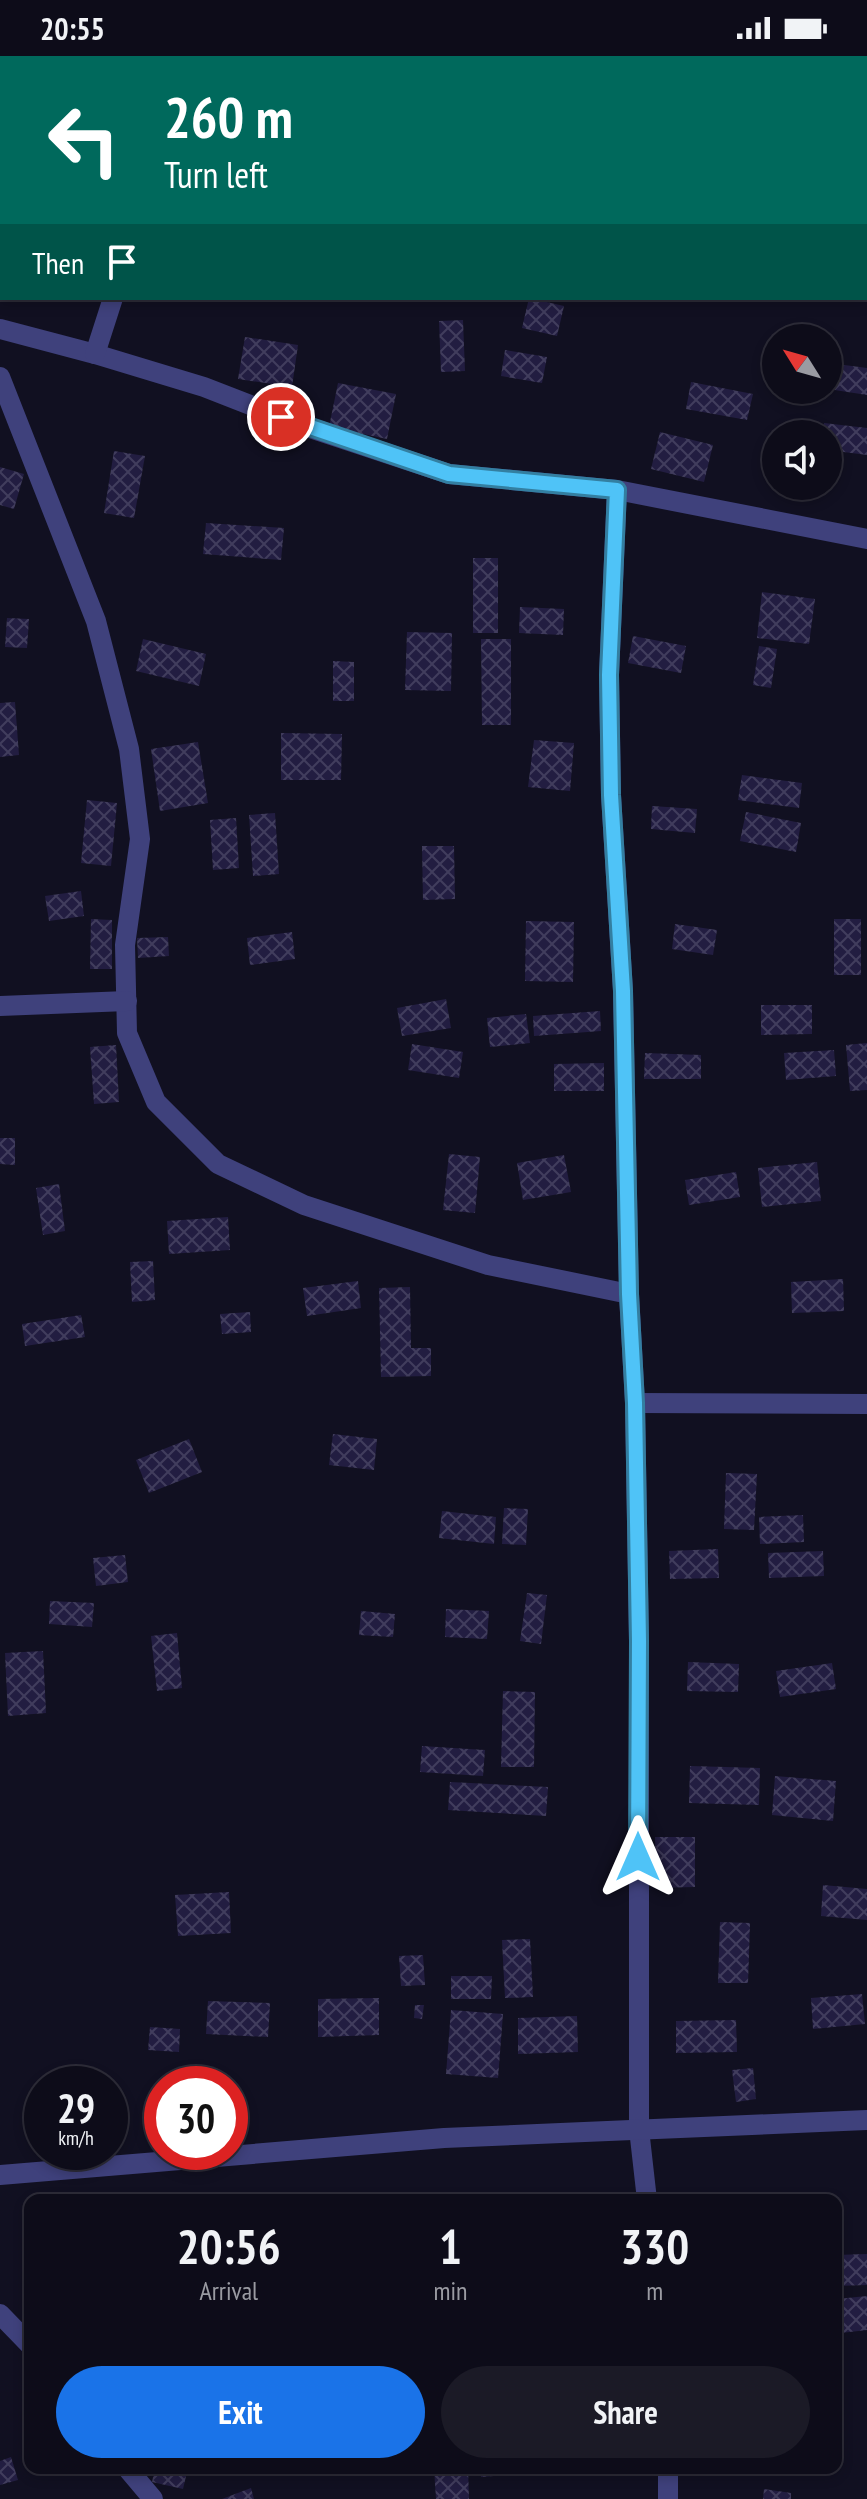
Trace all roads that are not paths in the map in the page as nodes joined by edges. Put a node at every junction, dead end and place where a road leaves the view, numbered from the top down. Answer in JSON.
{"nodes":[{"id":1,"x":112,"y":300,"type":"edge"},
{"id":2,"x":0,"y":329,"type":"edge"},
{"id":3,"x":95,"y":354,"type":"junction"},
{"id":4,"x":0,"y":377,"type":"edge"},
{"id":5,"x":617,"y":490,"type":"junction"},
{"id":6,"x":867,"y":539,"type":"edge"},
{"id":7,"x":127,"y":1001,"type":"junction"},
{"id":8,"x":0,"y":1006,"type":"edge"},
{"id":9,"x":629,"y":1294,"type":"junction"},
{"id":10,"x":635,"y":1403,"type":"junction"},
{"id":11,"x":867,"y":1404,"type":"edge"},
{"id":12,"x":867,"y":2120,"type":"edge"},
{"id":13,"x":639,"y":2129,"type":"junction"},
{"id":14,"x":0,"y":2175,"type":"edge"},
{"id":15,"x":646,"y":2194,"type":"edge"},
{"id":16,"x":0,"y":2314,"type":"edge"},
{"id":17,"x":24,"y":2339,"type":"edge"},
{"id":18,"x":132,"y":2474,"type":"edge"},
{"id":19,"x":668,"y":2474,"type":"edge"},
{"id":20,"x":153,"y":2499,"type":"edge"},
{"id":21,"x":668,"y":2499,"type":"edge"}],
"edges":[{"from":1,"to":3,"type":"street"},
{"from":2,"to":3,"type":"street"},
{"from":3,"to":5,"type":"street"},
{"from":4,"to":7,"type":"street"},
{"from":5,"to":6,"type":"street"},
{"from":5,"to":9,"type":"street"},
{"from":7,"to":8,"type":"street"},
{"from":7,"to":9,"type":"street"},
{"from":9,"to":10,"type":"street"},
{"from":10,"to":11,"type":"street"},
{"from":10,"to":13,"type":"street"},
{"from":12,"to":13,"type":"street"},
{"from":13,"to":14,"type":"street"},
{"from":13,"to":15,"type":"street"},
{"from":16,"to":17,"type":"street"},
{"from":18,"to":20,"type":"street"},
{"from":19,"to":21,"type":"street"}]}
